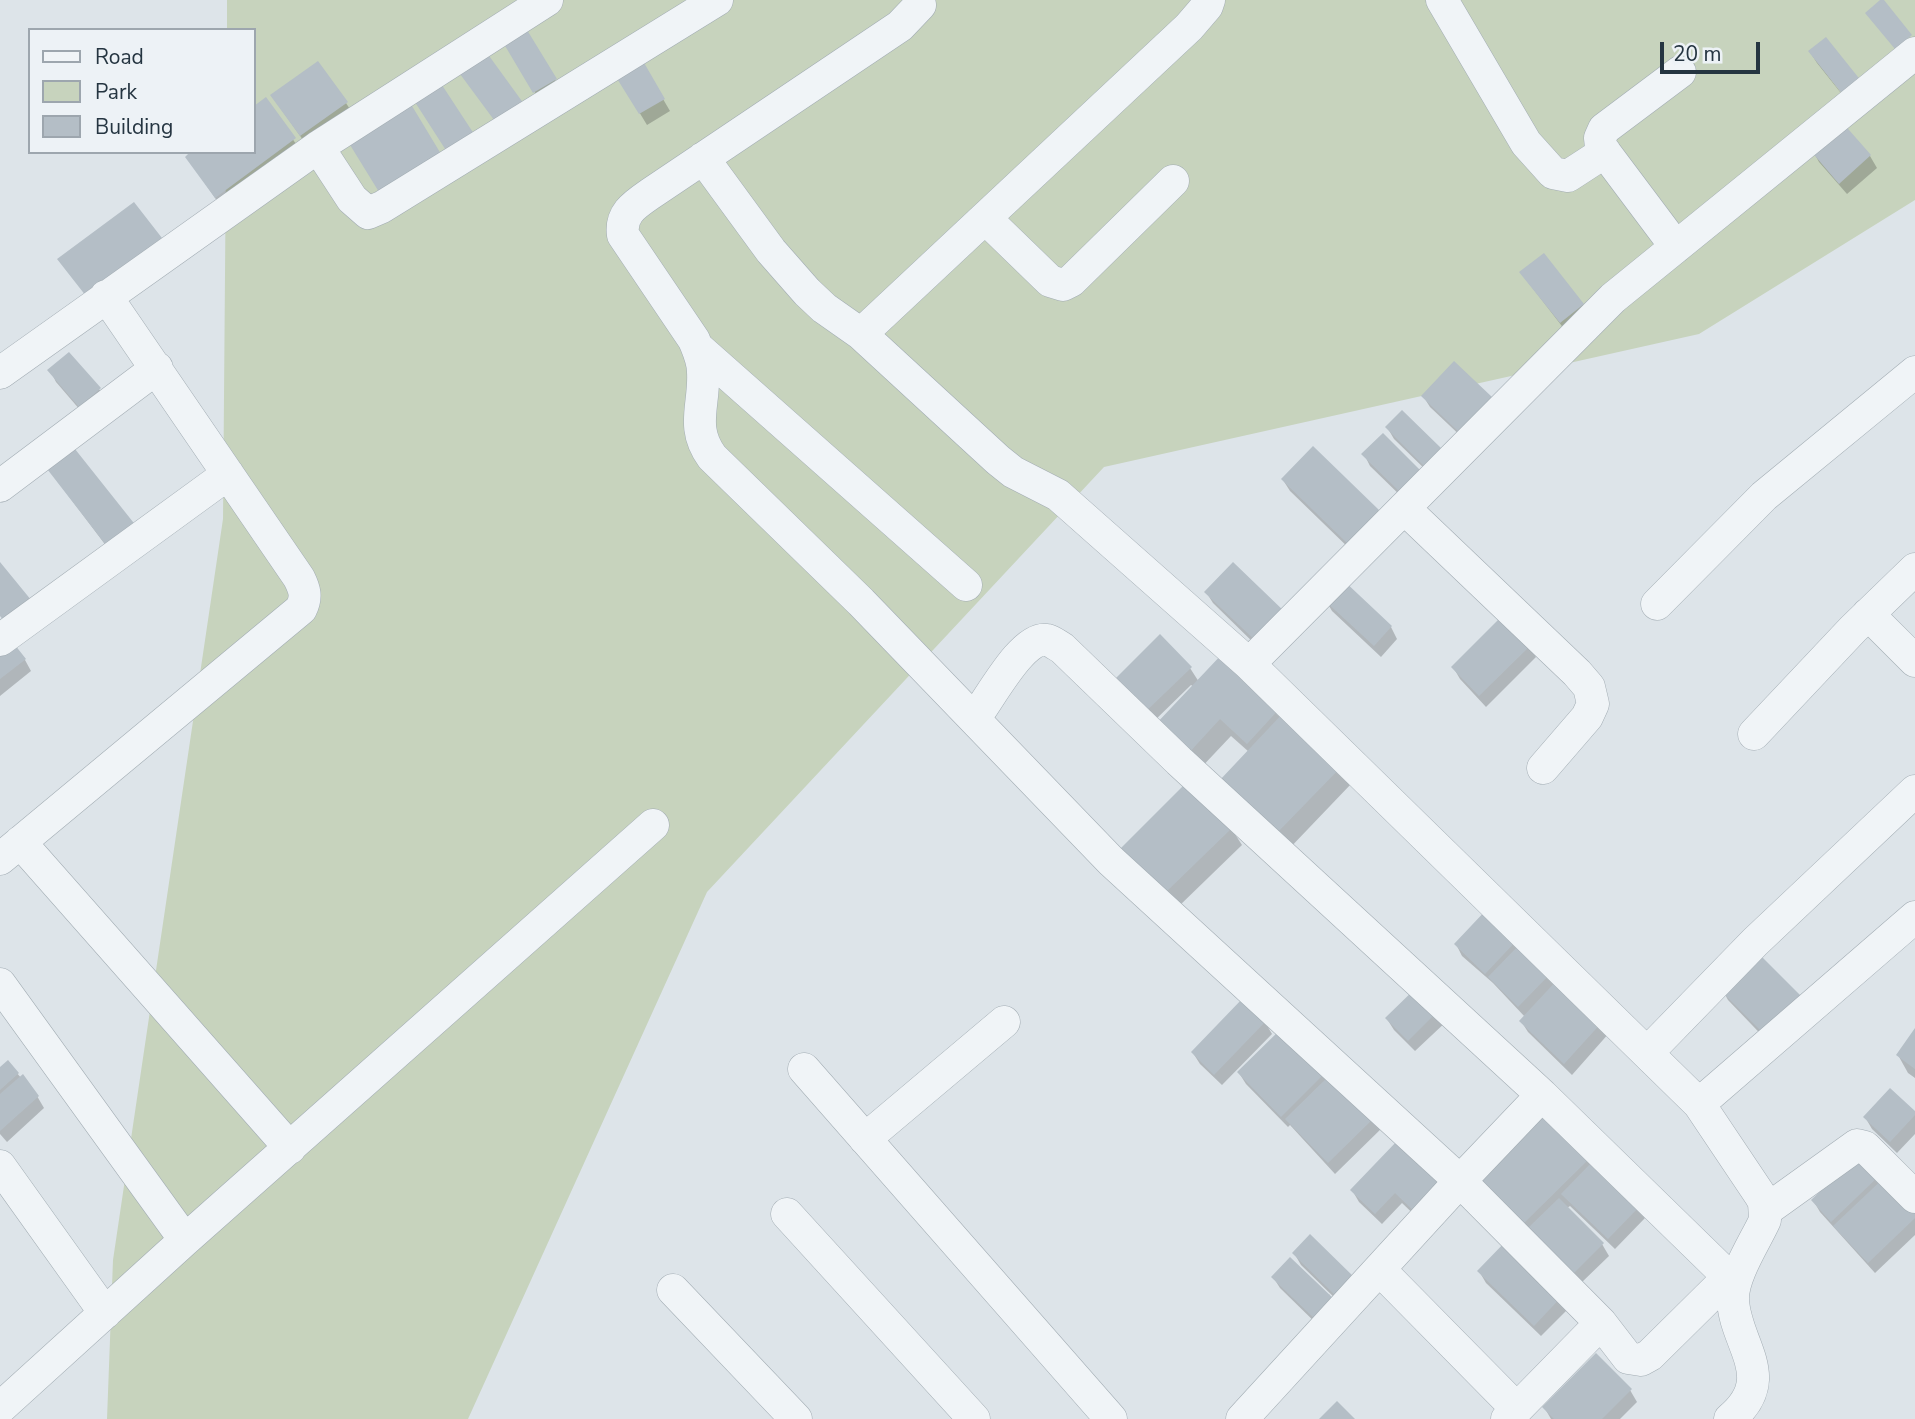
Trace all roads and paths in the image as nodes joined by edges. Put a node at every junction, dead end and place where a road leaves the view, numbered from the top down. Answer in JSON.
{"nodes":[{"id":1,"x":547,"y":0,"type":"edge"},
{"id":2,"x":717,"y":0,"type":"edge"},
{"id":3,"x":919,"y":0,"type":"edge"},
{"id":4,"x":1209,"y":0,"type":"edge"},
{"id":5,"x":1442,"y":0,"type":"edge"},
{"id":6,"x":1915,"y":53,"type":"edge"},
{"id":7,"x":1680,"y":72,"type":"dead end"},
{"id":8,"x":318,"y":147,"type":"junction"},
{"id":9,"x":1605,"y":152,"type":"junction"},
{"id":10,"x":703,"y":158,"type":"junction"},
{"id":11,"x":1173,"y":181,"type":"dead end"},
{"id":12,"x":985,"y":218,"type":"junction"},
{"id":13,"x":1676,"y":247,"type":"junction"},
{"id":14,"x":106,"y":296,"type":"junction"},
{"id":15,"x":861,"y":334,"type":"junction"},
{"id":16,"x":697,"y":347,"type":"junction"},
{"id":17,"x":157,"y":368,"type":"junction"},
{"id":18,"x":1915,"y":372,"type":"edge"},
{"id":19,"x":0,"y":373,"type":"edge"},
{"id":20,"x":229,"y":474,"type":"junction"},
{"id":21,"x":0,"y":485,"type":"edge"},
{"id":22,"x":1404,"y":508,"type":"junction"},
{"id":23,"x":1915,"y":569,"type":"edge"},
{"id":24,"x":966,"y":585,"type":"dead end"},
{"id":25,"x":1657,"y":604,"type":"dead end"},
{"id":26,"x":1868,"y":614,"type":"junction"},
{"id":27,"x":0,"y":640,"type":"edge"},
{"id":28,"x":1915,"y":661,"type":"edge"},
{"id":29,"x":1249,"y":664,"type":"junction"},
{"id":30,"x":975,"y":719,"type":"junction"},
{"id":31,"x":1754,"y":734,"type":"dead end"},
{"id":32,"x":1543,"y":768,"type":"dead end"},
{"id":33,"x":1915,"y":791,"type":"edge"},
{"id":34,"x":653,"y":825,"type":"dead end"},
{"id":35,"x":10,"y":851,"type":"edge"},
{"id":36,"x":1915,"y":917,"type":"edge"},
{"id":37,"x":0,"y":984,"type":"edge"},
{"id":38,"x":1004,"y":1022,"type":"dead end"},
{"id":39,"x":1647,"y":1053,"type":"junction"},
{"id":40,"x":804,"y":1069,"type":"dead end"},
{"id":41,"x":1542,"y":1094,"type":"junction"},
{"id":42,"x":1699,"y":1104,"type":"junction"},
{"id":43,"x":865,"y":1139,"type":"junction"},
{"id":44,"x":290,"y":1148,"type":"junction"},
{"id":45,"x":0,"y":1166,"type":"edge"},
{"id":46,"x":1460,"y":1181,"type":"junction"},
{"id":47,"x":1915,"y":1197,"type":"edge"},
{"id":48,"x":1765,"y":1210,"type":"junction"},
{"id":49,"x":787,"y":1213,"type":"dead end"},
{"id":50,"x":185,"y":1240,"type":"junction"},
{"id":51,"x":1380,"y":1270,"type":"junction"},
{"id":52,"x":1732,"y":1280,"type":"junction"},
{"id":53,"x":673,"y":1290,"type":"dead end"},
{"id":54,"x":106,"y":1313,"type":"junction"},
{"id":55,"x":1601,"y":1323,"type":"junction"},
{"id":56,"x":0,"y":1408,"type":"edge"},
{"id":57,"x":1512,"y":1414,"type":"edge"},
{"id":58,"x":796,"y":1419,"type":"edge"},
{"id":59,"x":974,"y":1419,"type":"edge"},
{"id":60,"x":1111,"y":1419,"type":"edge"},
{"id":61,"x":1242,"y":1419,"type":"edge"},
{"id":62,"x":1730,"y":1419,"type":"edge"}],
"edges":[{"from":1,"to":8,"type":"street"},
{"from":2,"to":8,"type":"street"},
{"from":3,"to":10,"type":"street"},
{"from":4,"to":12,"type":"street"},
{"from":5,"to":9,"type":"street"},
{"from":6,"to":13,"type":"street"},
{"from":7,"to":9,"type":"street"},
{"from":8,"to":14,"type":"street"},
{"from":9,"to":13,"type":"street"},
{"from":10,"to":15,"type":"street"},
{"from":10,"to":16,"type":"street"},
{"from":11,"to":12,"type":"street"},
{"from":12,"to":15,"type":"street"},
{"from":13,"to":22,"type":"street"},
{"from":14,"to":17,"type":"street"},
{"from":14,"to":19,"type":"street"},
{"from":15,"to":29,"type":"street"},
{"from":16,"to":24,"type":"street"},
{"from":16,"to":30,"type":"street"},
{"from":17,"to":20,"type":"street"},
{"from":17,"to":21,"type":"street"},
{"from":18,"to":25,"type":"street"},
{"from":20,"to":27,"type":"street"},
{"from":20,"to":35,"type":"street"},
{"from":22,"to":29,"type":"street"},
{"from":22,"to":32,"type":"street"},
{"from":23,"to":26,"type":"street"},
{"from":26,"to":28,"type":"street"},
{"from":26,"to":31,"type":"street"},
{"from":29,"to":39,"type":"street"},
{"from":30,"to":41,"type":"street"},
{"from":30,"to":46,"type":"street"},
{"from":33,"to":39,"type":"street"},
{"from":34,"to":44,"type":"street"},
{"from":35,"to":44,"type":"street"},
{"from":36,"to":42,"type":"street"},
{"from":37,"to":50,"type":"street"},
{"from":38,"to":43,"type":"street"},
{"from":39,"to":42,"type":"street"},
{"from":40,"to":43,"type":"street"},
{"from":41,"to":46,"type":"street"},
{"from":41,"to":52,"type":"street"},
{"from":42,"to":48,"type":"street"},
{"from":43,"to":60,"type":"street"},
{"from":44,"to":50,"type":"street"},
{"from":45,"to":54,"type":"street"},
{"from":46,"to":51,"type":"street"},
{"from":46,"to":55,"type":"street"},
{"from":47,"to":48,"type":"street"},
{"from":48,"to":52,"type":"street"},
{"from":49,"to":59,"type":"street"},
{"from":50,"to":54,"type":"street"},
{"from":51,"to":57,"type":"street"},
{"from":51,"to":61,"type":"street"},
{"from":52,"to":55,"type":"street"},
{"from":52,"to":62,"type":"street"},
{"from":53,"to":58,"type":"street"},
{"from":54,"to":56,"type":"street"},
{"from":55,"to":57,"type":"street"}]}
